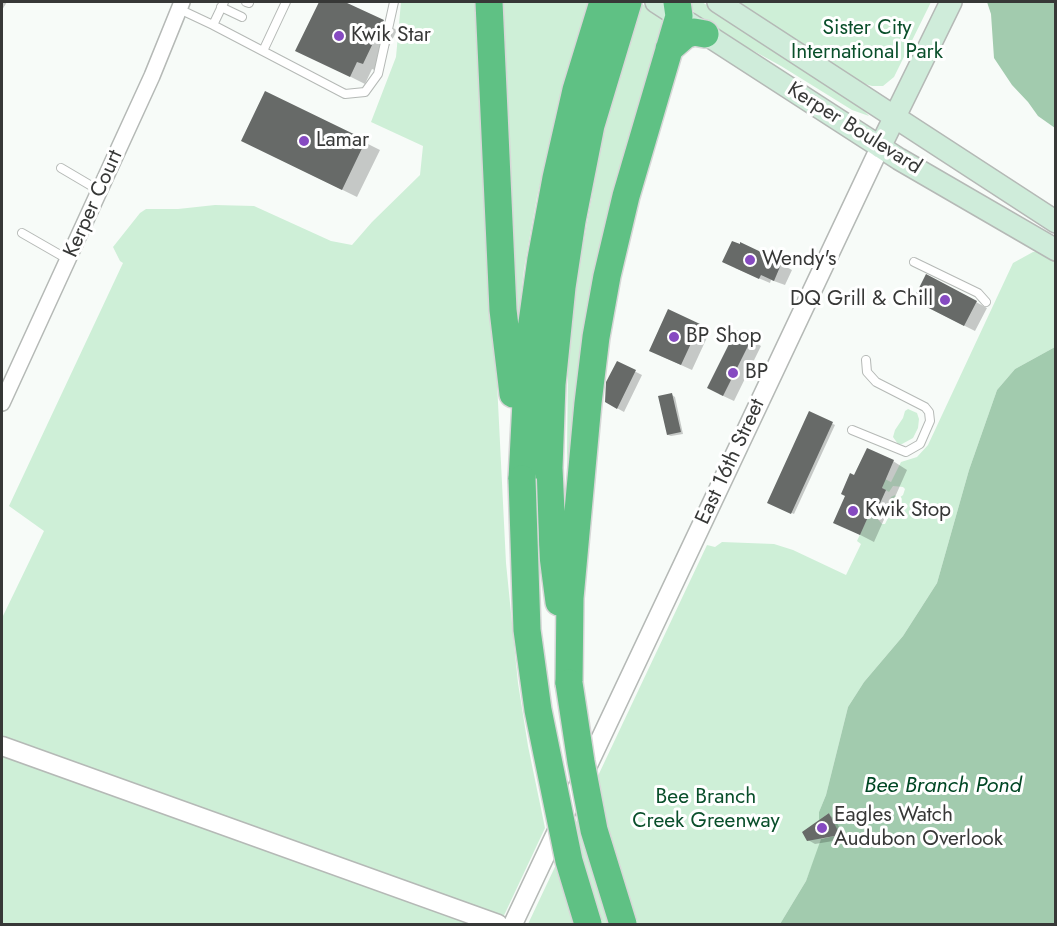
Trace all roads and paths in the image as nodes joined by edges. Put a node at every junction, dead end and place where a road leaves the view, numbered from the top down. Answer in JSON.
{"nodes":[{"id":1,"x":286,"y":2,"type":"edge"},
{"id":2,"x":394,"y":2,"type":"edge"},
{"id":3,"x":489,"y":2,"type":"edge"},
{"id":4,"x":603,"y":2,"type":"edge"},
{"id":5,"x":628,"y":2,"type":"edge"},
{"id":6,"x":656,"y":2,"type":"edge"},
{"id":7,"x":718,"y":2,"type":"edge"},
{"id":8,"x":951,"y":2,"type":"edge"},
{"id":9,"x":223,"y":4,"type":"edge"},
{"id":10,"x":180,"y":5,"type":"edge"},
{"id":11,"x":678,"y":9,"type":"edge"},
{"id":12,"x":270,"y":13,"type":"dead end"},
{"id":13,"x":243,"y":17,"type":"dead end"},
{"id":14,"x":279,"y":17,"type":"junction"},
{"id":15,"x":213,"y":25,"type":"junction"},
{"id":16,"x":264,"y":27,"type":"dead end"},
{"id":17,"x":273,"y":32,"type":"junction"},
{"id":18,"x":705,"y":34,"type":"junction"},
{"id":19,"x":669,"y":49,"type":"junction"},
{"id":20,"x":263,"y":51,"type":"junction"},
{"id":21,"x":894,"y":118,"type":"junction"},
{"id":22,"x":880,"y":147,"type":"junction"},
{"id":23,"x":61,"y":168,"type":"dead end"},
{"id":24,"x":100,"y":191,"type":"junction"},
{"id":25,"x":1056,"y":222,"type":"edge"},
{"id":26,"x":22,"y":233,"type":"dead end"},
{"id":27,"x":1056,"y":250,"type":"edge"},
{"id":28,"x":69,"y":260,"type":"junction"},
{"id":29,"x":915,"y":262,"type":"dead end"},
{"id":30,"x":986,"y":302,"type":"dead end"},
{"id":31,"x":866,"y":360,"type":"dead end"},
{"id":32,"x":3,"y":398,"type":"edge"},
{"id":33,"x":852,"y":430,"type":"dead end"},
{"id":34,"x":522,"y":479,"type":"junction"},
{"id":35,"x":569,"y":683,"type":"junction"},
{"id":36,"x":2,"y":746,"type":"edge"},
{"id":37,"x":498,"y":924,"type":"edge"},
{"id":38,"x":513,"y":924,"type":"edge"},
{"id":39,"x":588,"y":924,"type":"edge"},
{"id":40,"x":623,"y":924,"type":"edge"}],
"edges":[{"from":1,"to":14,"type":"lane"},
{"from":2,"to":20,"type":"lane"},
{"from":3,"to":34,"type":"highway"},
{"from":4,"to":34,"type":"highway"},
{"from":5,"to":35,"type":"highway"},
{"from":6,"to":11,"type":"main road","name":"Kerper Boulevard"},
{"from":7,"to":21,"type":"main road","name":"Kerper Boulevard"},
{"from":8,"to":21,"type":"main road","name":"East 16th Street"},
{"from":9,"to":13,"type":"lane"},
{"from":9,"to":15,"type":"lane"},
{"from":10,"to":15,"type":"lane"},
{"from":10,"to":24,"type":"street","name":"Kerper Court"},
{"from":11,"to":18,"type":"main road","name":"Kerper Boulevard"},
{"from":11,"to":19,"type":"highway"},
{"from":12,"to":14,"type":"lane"},
{"from":14,"to":17,"type":"lane"},
{"from":15,"to":20,"type":"lane"},
{"from":16,"to":17,"type":"lane"},
{"from":17,"to":20,"type":"lane"},
{"from":18,"to":19,"type":"highway"},
{"from":18,"to":22,"type":"main road","name":"Kerper Boulevard"},
{"from":19,"to":35,"type":"highway"},
{"from":21,"to":22,"type":"main road","name":"East 16th Street"},
{"from":21,"to":25,"type":"main road","name":"Kerper Boulevard"},
{"from":22,"to":27,"type":"main road","name":"Kerper Boulevard"},
{"from":22,"to":38,"type":"street","name":"East 16th Street"},
{"from":23,"to":24,"type":"lane"},
{"from":24,"to":28,"type":"street","name":"Kerper Court"},
{"from":26,"to":28,"type":"lane"},
{"from":28,"to":32,"type":"street","name":"Kerper Court"},
{"from":29,"to":30,"type":"lane"},
{"from":31,"to":33,"type":"lane"},
{"from":34,"to":39,"type":"highway","bridge":true},
{"from":35,"to":40,"type":"highway","bridge":true},
{"from":36,"to":37,"type":"street"}]}
